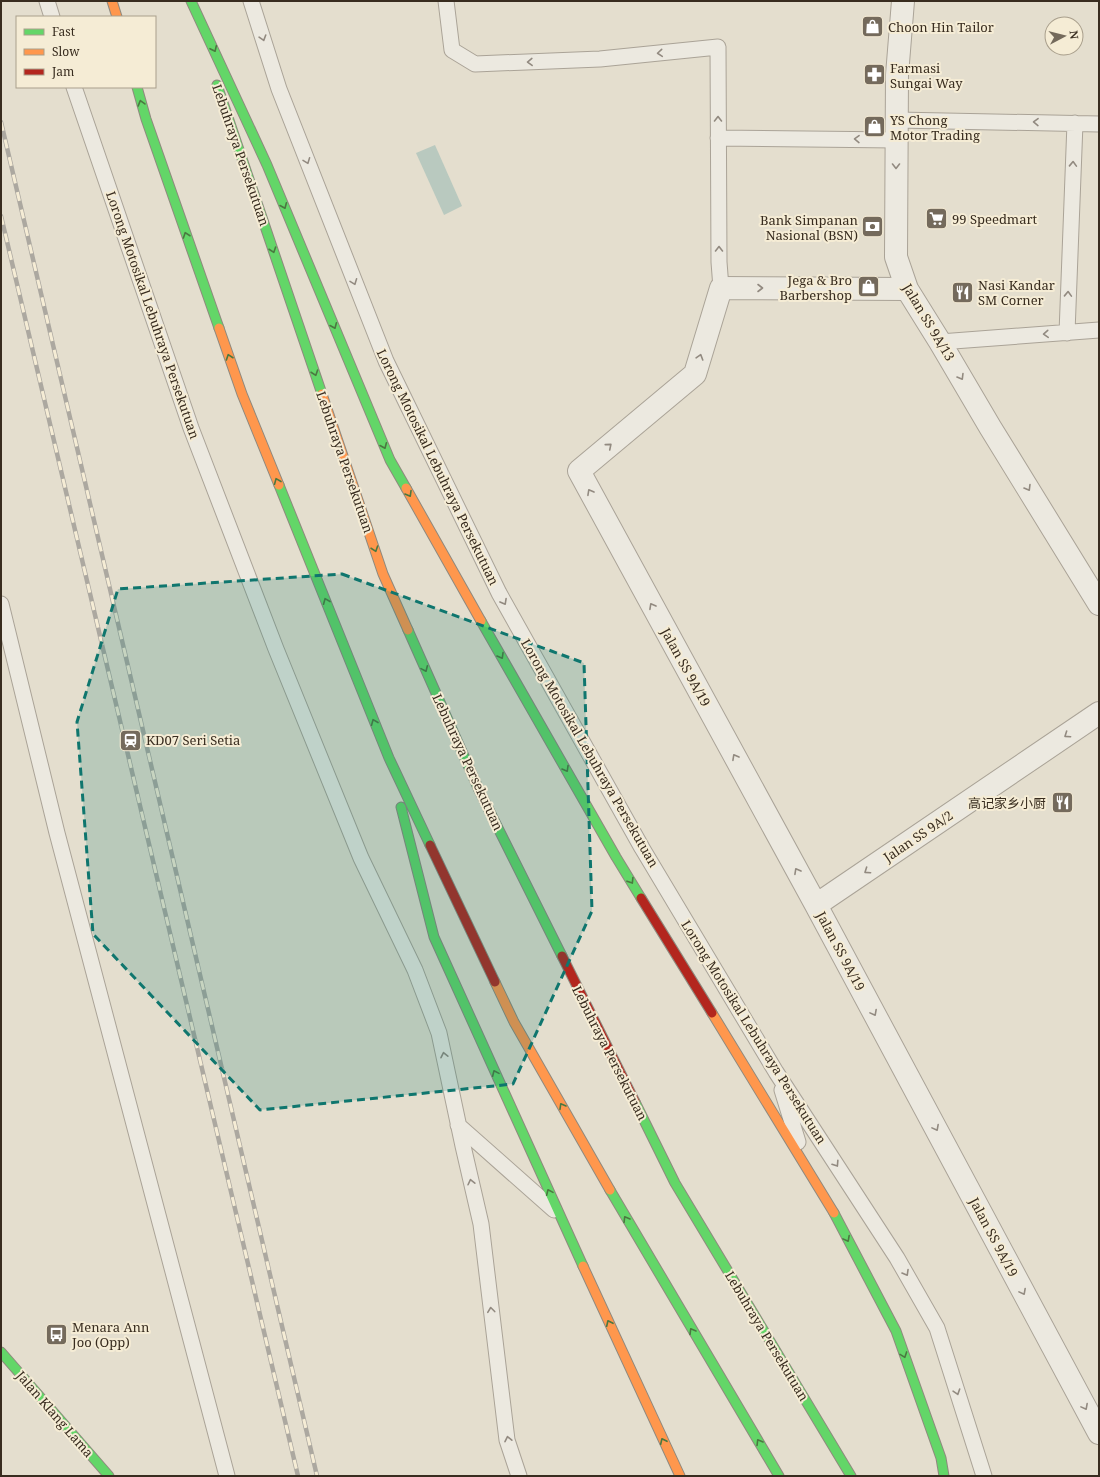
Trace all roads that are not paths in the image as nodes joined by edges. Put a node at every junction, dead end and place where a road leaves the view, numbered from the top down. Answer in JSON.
{"nodes":[{"id":1,"x":47,"y":1,"type":"edge"},
{"id":2,"x":112,"y":1,"type":"edge"},
{"id":3,"x":188,"y":1,"type":"edge"},
{"id":4,"x":191,"y":1,"type":"edge"},
{"id":5,"x":251,"y":1,"type":"edge"},
{"id":6,"x":446,"y":1,"type":"edge"},
{"id":7,"x":903,"y":1,"type":"edge"},
{"id":8,"x":52,"y":16,"type":"edge"},
{"id":9,"x":117,"y":16,"type":"edge"},
{"id":10,"x":209,"y":61,"type":"dead end"},
{"id":11,"x":214,"y":76,"type":"dead end"},
{"id":12,"x":74,"y":88,"type":"edge"},
{"id":13,"x":137,"y":88,"type":"edge"},
{"id":14,"x":1075,"y":123,"type":"junction"},
{"id":15,"x":1099,"y":124,"type":"edge"},
{"id":16,"x":896,"y":130,"type":"junction"},
{"id":17,"x":718,"y":138,"type":"junction"},
{"id":18,"x":721,"y":288,"type":"junction"},
{"id":19,"x":906,"y":289,"type":"junction"},
{"id":20,"x":1099,"y":330,"type":"edge"},
{"id":21,"x":1067,"y":333,"type":"junction"},
{"id":22,"x":940,"y":342,"type":"junction"},
{"id":23,"x":1,"y":604,"type":"edge"},
{"id":24,"x":1099,"y":604,"type":"edge"},
{"id":25,"x":1099,"y":713,"type":"edge"},
{"id":26,"x":389,"y":758,"type":"junction"},
{"id":27,"x":816,"y":905,"type":"junction"},
{"id":28,"x":776,"y":1072,"type":"junction"},
{"id":29,"x":458,"y":1125,"type":"junction"},
{"id":30,"x":806,"y":1166,"type":"junction"},
{"id":31,"x":559,"y":1215,"type":"junction"},
{"id":32,"x":1,"y":1352,"type":"edge"},
{"id":33,"x":1099,"y":1433,"type":"edge"},
{"id":34,"x":109,"y":1476,"type":"edge"},
{"id":35,"x":227,"y":1476,"type":"edge"},
{"id":36,"x":519,"y":1476,"type":"edge"},
{"id":37,"x":680,"y":1476,"type":"edge"},
{"id":38,"x":779,"y":1476,"type":"edge"},
{"id":39,"x":851,"y":1476,"type":"edge"},
{"id":40,"x":944,"y":1476,"type":"edge"},
{"id":41,"x":984,"y":1476,"type":"edge"}],
"edges":[{"from":1,"to":8,"type":"lane"},
{"from":2,"to":9,"type":"main road"},
{"from":3,"to":10,"type":"main road"},
{"from":4,"to":30,"type":"main road","one_way":true},
{"from":5,"to":28,"type":"lane","name":"Lorong Motosikal Lebuhraya Persekutuan","one_way":true},
{"from":17,"to":6,"type":"lane","one_way":true},
{"from":7,"to":16,"type":"street","name":"Jalan SS 9A/13"},
{"from":11,"to":39,"type":"main road","name":"Lebuhraya Persekutuan","one_way":true},
{"from":29,"to":12,"type":"lane","name":"Lorong Motosikal Lebuhraya Persekutuan","one_way":true},
{"from":26,"to":13,"type":"main road","one_way":true},
{"from":14,"to":15,"type":"lane"},
{"from":14,"to":16,"type":"lane","one_way":true},
{"from":21,"to":14,"type":"lane","one_way":true},
{"from":16,"to":17,"type":"lane","one_way":true},
{"from":16,"to":19,"type":"street","name":"Jalan SS 9A/13","one_way":true},
{"from":18,"to":17,"type":"lane","one_way":true},
{"from":18,"to":19,"type":"street","one_way":true},
{"from":27,"to":18,"type":"street","name":"Jalan SS 9A/19","one_way":true},
{"from":19,"to":22,"type":"street","name":"Jalan SS 9A/13"},
{"from":20,"to":21,"type":"lane"},
{"from":21,"to":22,"type":"lane","one_way":true},
{"from":22,"to":24,"type":"street","name":"Jalan SS 9A/13","one_way":true},
{"from":23,"to":35,"type":"lane"},
{"from":25,"to":27,"type":"street","name":"Jalan SS 9A/2","one_way":true},
{"from":31,"to":26,"type":"main road","one_way":true},
{"from":38,"to":26,"type":"main road","one_way":true},
{"from":27,"to":33,"type":"street","name":"Jalan SS 9A/19","one_way":true},
{"from":28,"to":30,"type":"lane"},
{"from":28,"to":41,"type":"lane","name":"Lorong Motosikal Lebuhraya Persekutuan","one_way":true},
{"from":29,"to":31,"type":"lane"},
{"from":36,"to":29,"type":"lane","name":"Lorong Motosikal Lebuhraya Persekutuan","one_way":true},
{"from":30,"to":40,"type":"main road","one_way":true},
{"from":37,"to":31,"type":"main road","one_way":true},
{"from":32,"to":34,"type":"main road","name":"Jalan Klang Lama"}]}
